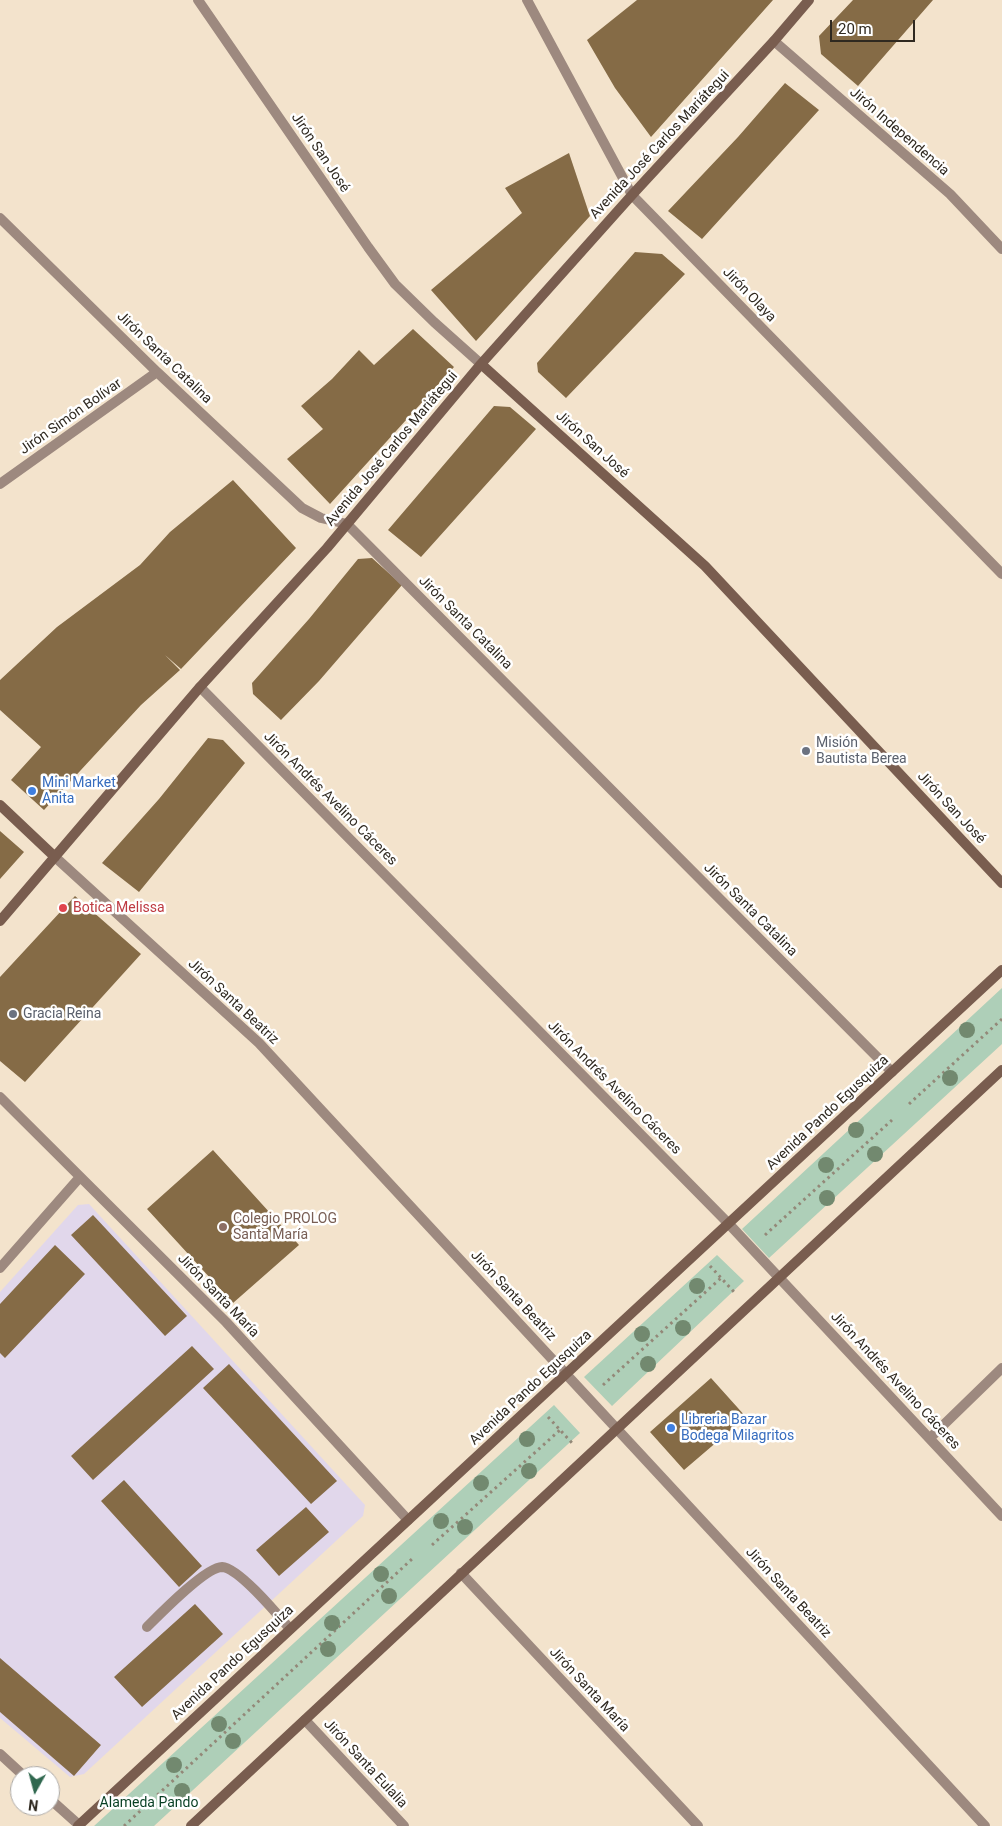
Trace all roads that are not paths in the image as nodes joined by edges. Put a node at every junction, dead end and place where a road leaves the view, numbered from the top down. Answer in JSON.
{"nodes":[{"id":1,"x":198,"y":0,"type":"edge"},
{"id":2,"x":527,"y":0,"type":"edge"},
{"id":3,"x":809,"y":0,"type":"edge"},
{"id":4,"x":774,"y":41,"type":"junction"},
{"id":5,"x":632,"y":195,"type":"junction"},
{"id":6,"x":1,"y":220,"type":"edge"},
{"id":7,"x":1002,"y":249,"type":"edge"},
{"id":8,"x":481,"y":364,"type":"junction"},
{"id":9,"x":157,"y":372,"type":"junction"},
{"id":10,"x":0,"y":484,"type":"edge"},
{"id":11,"x":347,"y":524,"type":"junction"},
{"id":12,"x":1002,"y":574,"type":"edge"},
{"id":13,"x":200,"y":686,"type":"junction"},
{"id":14,"x":0,"y":805,"type":"edge"},
{"id":15,"x":55,"y":857,"type":"junction"},
{"id":16,"x":1002,"y":883,"type":"edge"},
{"id":17,"x":0,"y":921,"type":"edge"},
{"id":18,"x":1002,"y":970,"type":"edge"},
{"id":19,"x":1002,"y":1070,"type":"edge"},
{"id":20,"x":892,"y":1072,"type":"junction"},
{"id":21,"x":0,"y":1098,"type":"edge"},
{"id":22,"x":80,"y":1177,"type":"junction"},
{"id":23,"x":728,"y":1223,"type":"junction"},
{"id":24,"x":0,"y":1268,"type":"edge"},
{"id":25,"x":778,"y":1278,"type":"junction"},
{"id":26,"x":1002,"y":1368,"type":"edge"},
{"id":27,"x":566,"y":1374,"type":"junction"},
{"id":28,"x":616,"y":1428,"type":"junction"},
{"id":29,"x":930,"y":1438,"type":"junction"},
{"id":30,"x":1002,"y":1516,"type":"edge"},
{"id":31,"x":408,"y":1520,"type":"junction"},
{"id":32,"x":461,"y":1573,"type":"junction"},
{"id":33,"x":147,"y":1627,"type":"dead end"},
{"id":34,"x":290,"y":1628,"type":"junction"},
{"id":35,"x":306,"y":1720,"type":"junction"},
{"id":36,"x":0,"y":1754,"type":"edge"},
{"id":37,"x":13,"y":1766,"type":"edge"},
{"id":38,"x":60,"y":1809,"type":"edge"},
{"id":39,"x":78,"y":1826,"type":"edge"},
{"id":40,"x":191,"y":1826,"type":"edge"},
{"id":41,"x":404,"y":1826,"type":"edge"},
{"id":42,"x":698,"y":1826,"type":"edge"},
{"id":43,"x":985,"y":1826,"type":"edge"}],
"edges":[{"from":1,"to":8,"type":"street","name":"Jirón San José"},
{"from":2,"to":5,"type":"street","name":"Jirón Olaya"},
{"from":3,"to":4,"type":"street","name":"Avenida José Carlos Mariátegui"},
{"from":4,"to":5,"type":"street","name":"Avenida José Carlos Mariátegui"},
{"from":4,"to":7,"type":"street","name":"Jirón Independencia"},
{"from":5,"to":8,"type":"street","name":"Avenida José Carlos Mariátegui"},
{"from":5,"to":12,"type":"street","name":"Jirón Olaya"},
{"from":6,"to":9,"type":"street","name":"Jirón Santa Catalina"},
{"from":8,"to":11,"type":"street","name":"Avenida José Carlos Mariátegui"},
{"from":8,"to":16,"type":"street","name":"Jirón San José"},
{"from":9,"to":10,"type":"street","name":"Jirón Simón Bolívar"},
{"from":9,"to":11,"type":"street","name":"Jirón Santa Catalina"},
{"from":11,"to":13,"type":"street","name":"Avenida José Carlos Mariátegui"},
{"from":11,"to":20,"type":"street","name":"Jirón Santa Catalina"},
{"from":13,"to":15,"type":"street","name":"Avenida José Carlos Mariátegui"},
{"from":13,"to":23,"type":"street","name":"Jirón Andrés Avelino Cáceres"},
{"from":14,"to":15,"type":"street","name":"Jirón Santa Beatriz"},
{"from":15,"to":17,"type":"street","name":"Avenida José Carlos Mariátegui"},
{"from":15,"to":27,"type":"street","name":"Jirón Santa Beatriz"},
{"from":18,"to":20,"type":"street","name":"Avenida Pando Egusquiza"},
{"from":19,"to":25,"type":"street"},
{"from":20,"to":23,"type":"street","name":"Avenida Pando Egusquiza"},
{"from":21,"to":22,"type":"street","name":"Jirón Santa María"},
{"from":22,"to":24,"type":"street"},
{"from":22,"to":31,"type":"street","name":"Jirón Santa María"},
{"from":23,"to":25,"type":"street","name":"Jirón Andrés Avelino Cáceres"},
{"from":23,"to":27,"type":"street","name":"Avenida Pando Egusquiza"},
{"from":25,"to":28,"type":"street"},
{"from":25,"to":29,"type":"street","name":"Jirón Andrés Avelino Cáceres"},
{"from":26,"to":29,"type":"street"},
{"from":27,"to":28,"type":"street","name":"Jirón Santa Beatriz"},
{"from":27,"to":31,"type":"street","name":"Avenida Pando Egusquiza"},
{"from":28,"to":32,"type":"street"},
{"from":28,"to":43,"type":"street","name":"Jirón Santa Beatriz"},
{"from":29,"to":30,"type":"street","name":"Jirón Andrés Avelino Cáceres"},
{"from":31,"to":34,"type":"street","name":"Avenida Pando Egusquiza"},
{"from":32,"to":35,"type":"street"},
{"from":32,"to":42,"type":"street","name":"Jirón Santa María"},
{"from":33,"to":34,"type":"street"},
{"from":34,"to":39,"type":"street","name":"Avenida Pando Egusquiza"},
{"from":35,"to":40,"type":"street"},
{"from":35,"to":41,"type":"street","name":"Jirón Santa Eulalia"},
{"from":36,"to":37,"type":"street"},
{"from":38,"to":39,"type":"street"}]}
